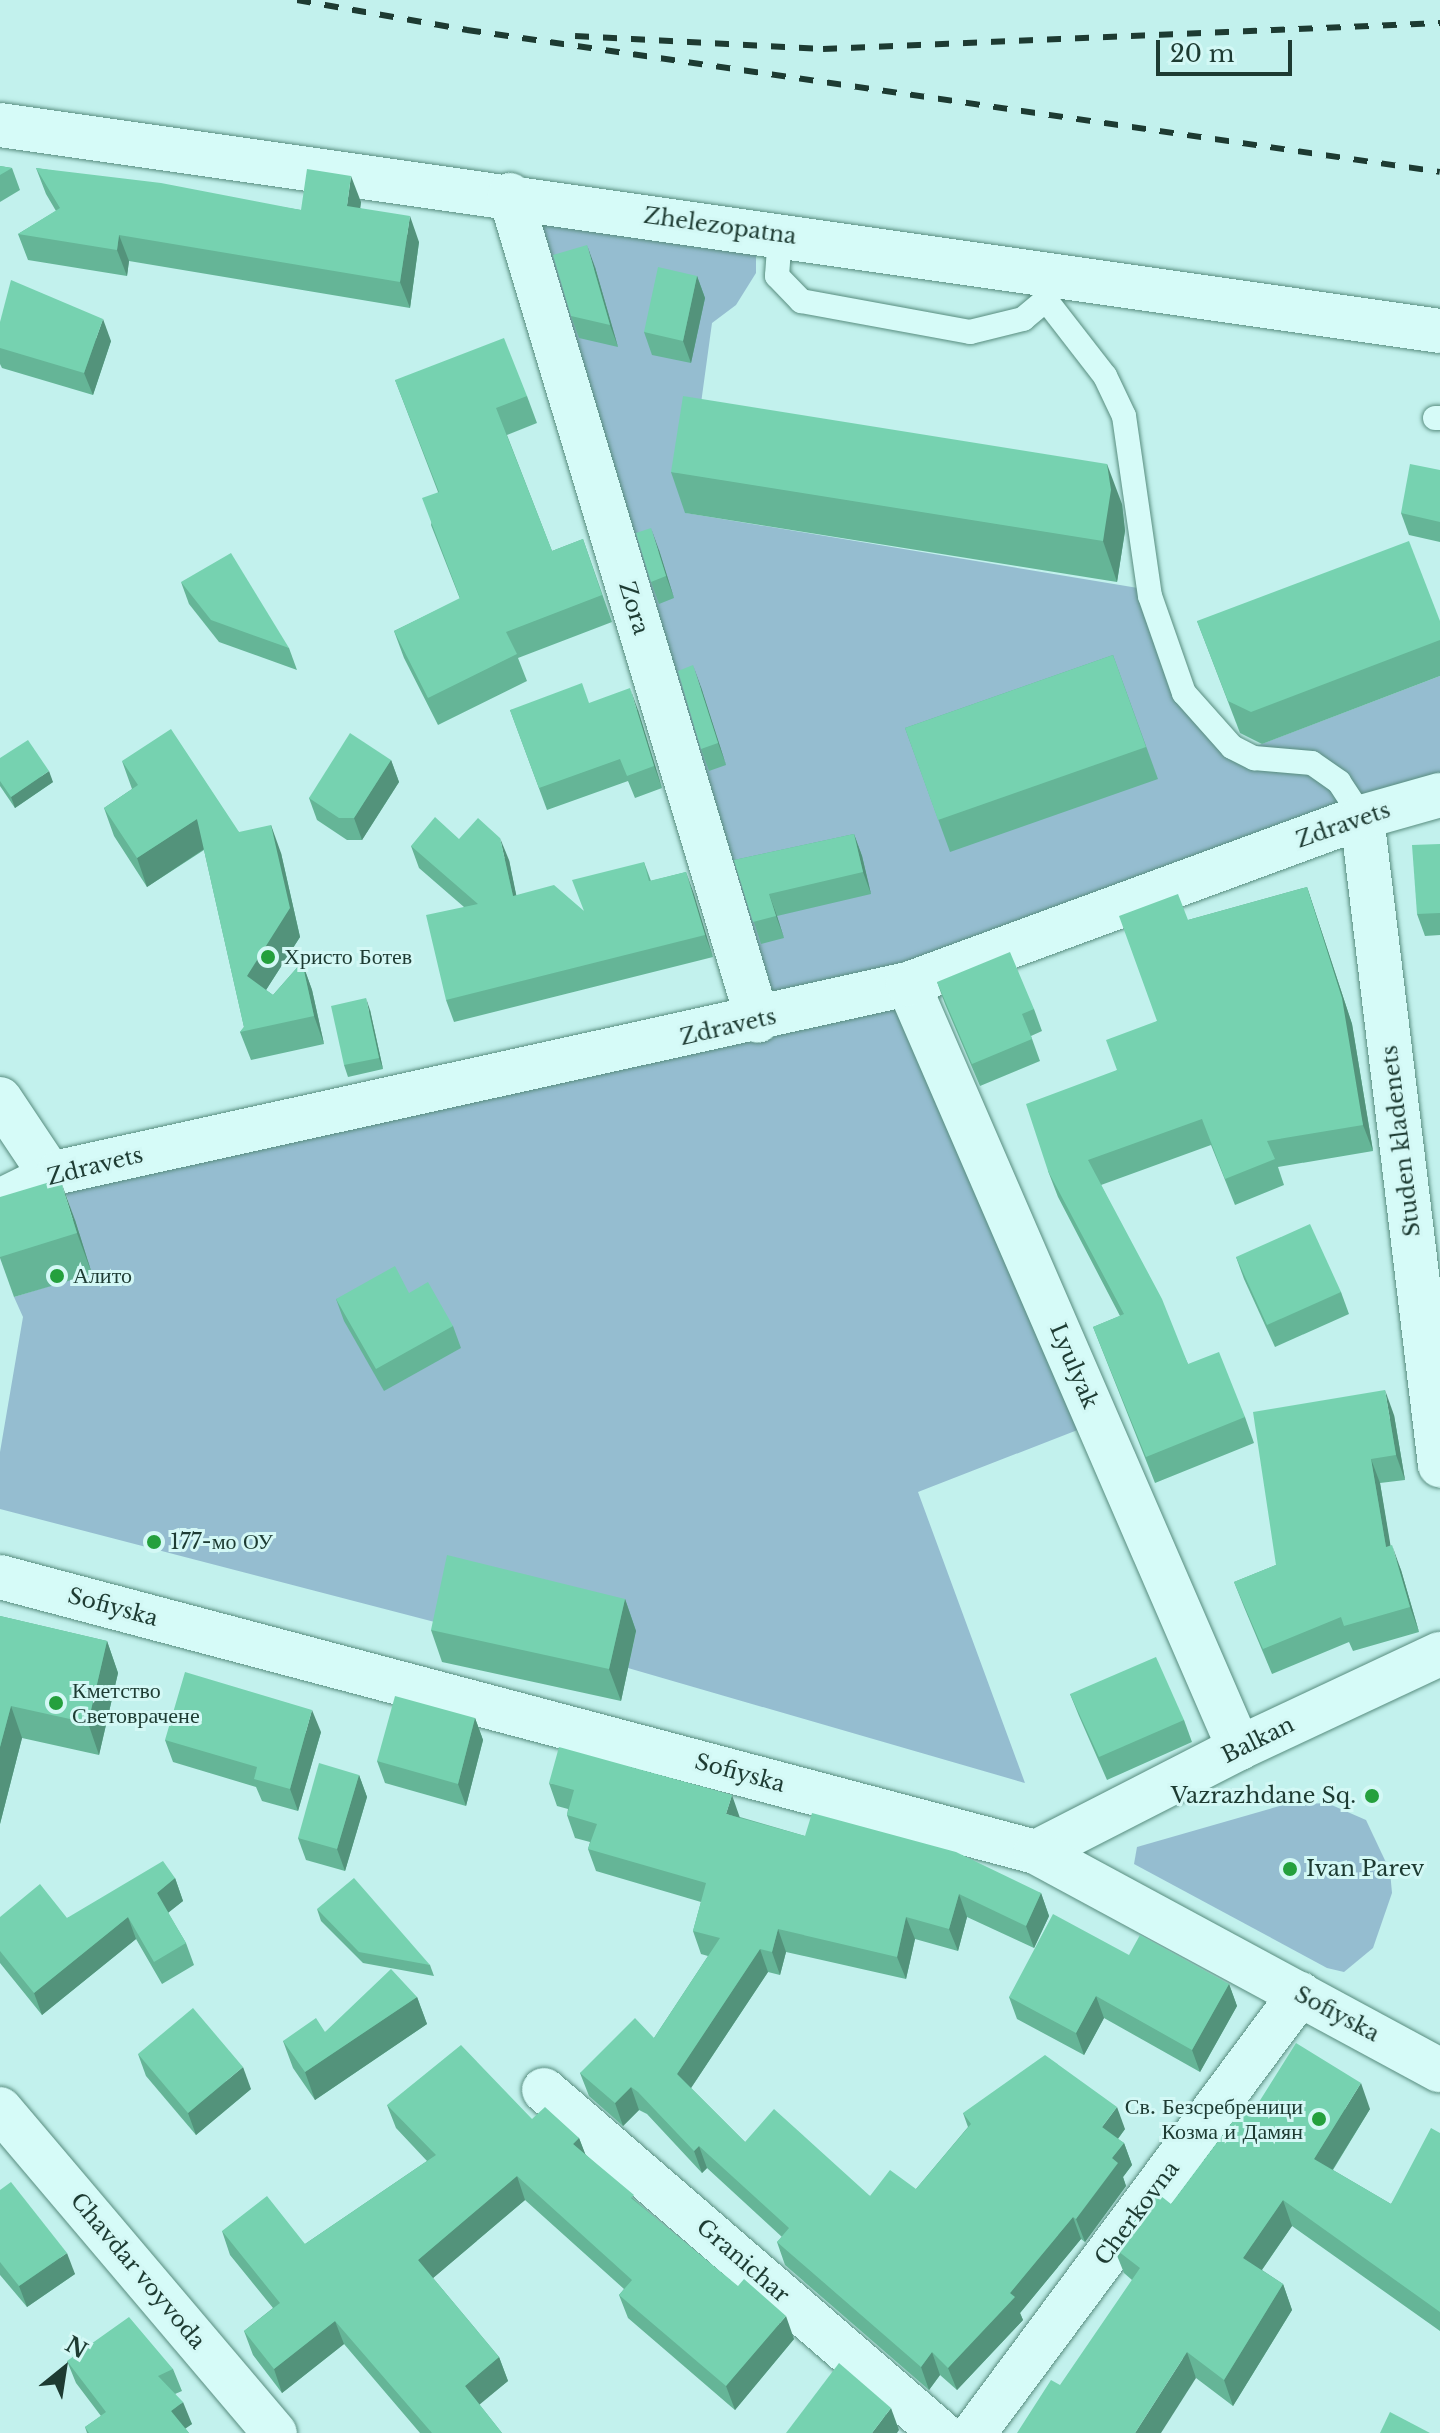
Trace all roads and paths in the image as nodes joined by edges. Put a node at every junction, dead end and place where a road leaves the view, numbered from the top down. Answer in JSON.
{"nodes":[{"id":1,"x":0,"y":125,"type":"edge"},
{"id":2,"x":510,"y":195,"type":"junction"},
{"id":3,"x":780,"y":235,"type":"junction"},
{"id":4,"x":1049,"y":287,"type":"junction"},
{"id":5,"x":1440,"y":331,"type":"edge"},
{"id":6,"x":1440,"y":795,"type":"edge"},
{"id":7,"x":1362,"y":817,"type":"junction"},
{"id":8,"x":908,"y":984,"type":"junction"},
{"id":9,"x":758,"y":1021,"type":"junction"},
{"id":10,"x":0,"y":1099,"type":"edge"},
{"id":11,"x":50,"y":1174,"type":"junction"},
{"id":12,"x":0,"y":1201,"type":"edge"},
{"id":13,"x":1440,"y":1465,"type":"edge"},
{"id":14,"x":0,"y":1577,"type":"edge"},
{"id":15,"x":1440,"y":1654,"type":"edge"},
{"id":16,"x":1239,"y":1748,"type":"junction"},
{"id":17,"x":1036,"y":1852,"type":"junction"},
{"id":18,"x":1300,"y":1994,"type":"junction"},
{"id":19,"x":1440,"y":2070,"type":"edge"},
{"id":20,"x":544,"y":2090,"type":"dead end"},
{"id":21,"x":0,"y":2109,"type":"edge"},
{"id":22,"x":275,"y":2433,"type":"edge"},
{"id":23,"x":941,"y":2433,"type":"edge"},
{"id":24,"x":974,"y":2433,"type":"edge"}],
"edges":[{"from":1,"to":2,"type":"street","name":"Zhelezopatna"},
{"from":2,"to":3,"type":"street","name":"Zhelezopatna"},
{"from":2,"to":9,"type":"street","name":"Zora"},
{"from":3,"to":4,"type":"street","name":"Zhelezopatna"},
{"from":3,"to":4,"type":"lane"},
{"from":4,"to":5,"type":"street","name":"Zhelezopatna"},
{"from":4,"to":7,"type":"lane"},
{"from":6,"to":7,"type":"street","name":"Zdravets"},
{"from":7,"to":8,"type":"street","name":"Zdravets"},
{"from":7,"to":13,"type":"street","name":"Studen kladenets"},
{"from":8,"to":9,"type":"street","name":"Zdravets"},
{"from":8,"to":16,"type":"street","name":"Lyulyak"},
{"from":9,"to":11,"type":"street","name":"Zdravets"},
{"from":10,"to":11,"type":"street"},
{"from":11,"to":12,"type":"street","name":"Zdravets"},
{"from":14,"to":17,"type":"street","name":"Sofiyska"},
{"from":15,"to":16,"type":"street","name":"Balkan"},
{"from":16,"to":17,"type":"street","name":"Balkan"},
{"from":17,"to":18,"type":"street","name":"Sofiyska"},
{"from":18,"to":19,"type":"street","name":"Sofiyska"},
{"from":18,"to":24,"type":"street","name":"Cherkovna"},
{"from":20,"to":23,"type":"street","name":"Granichar"},
{"from":21,"to":22,"type":"street","name":"Chavdar voyvoda"}]}
